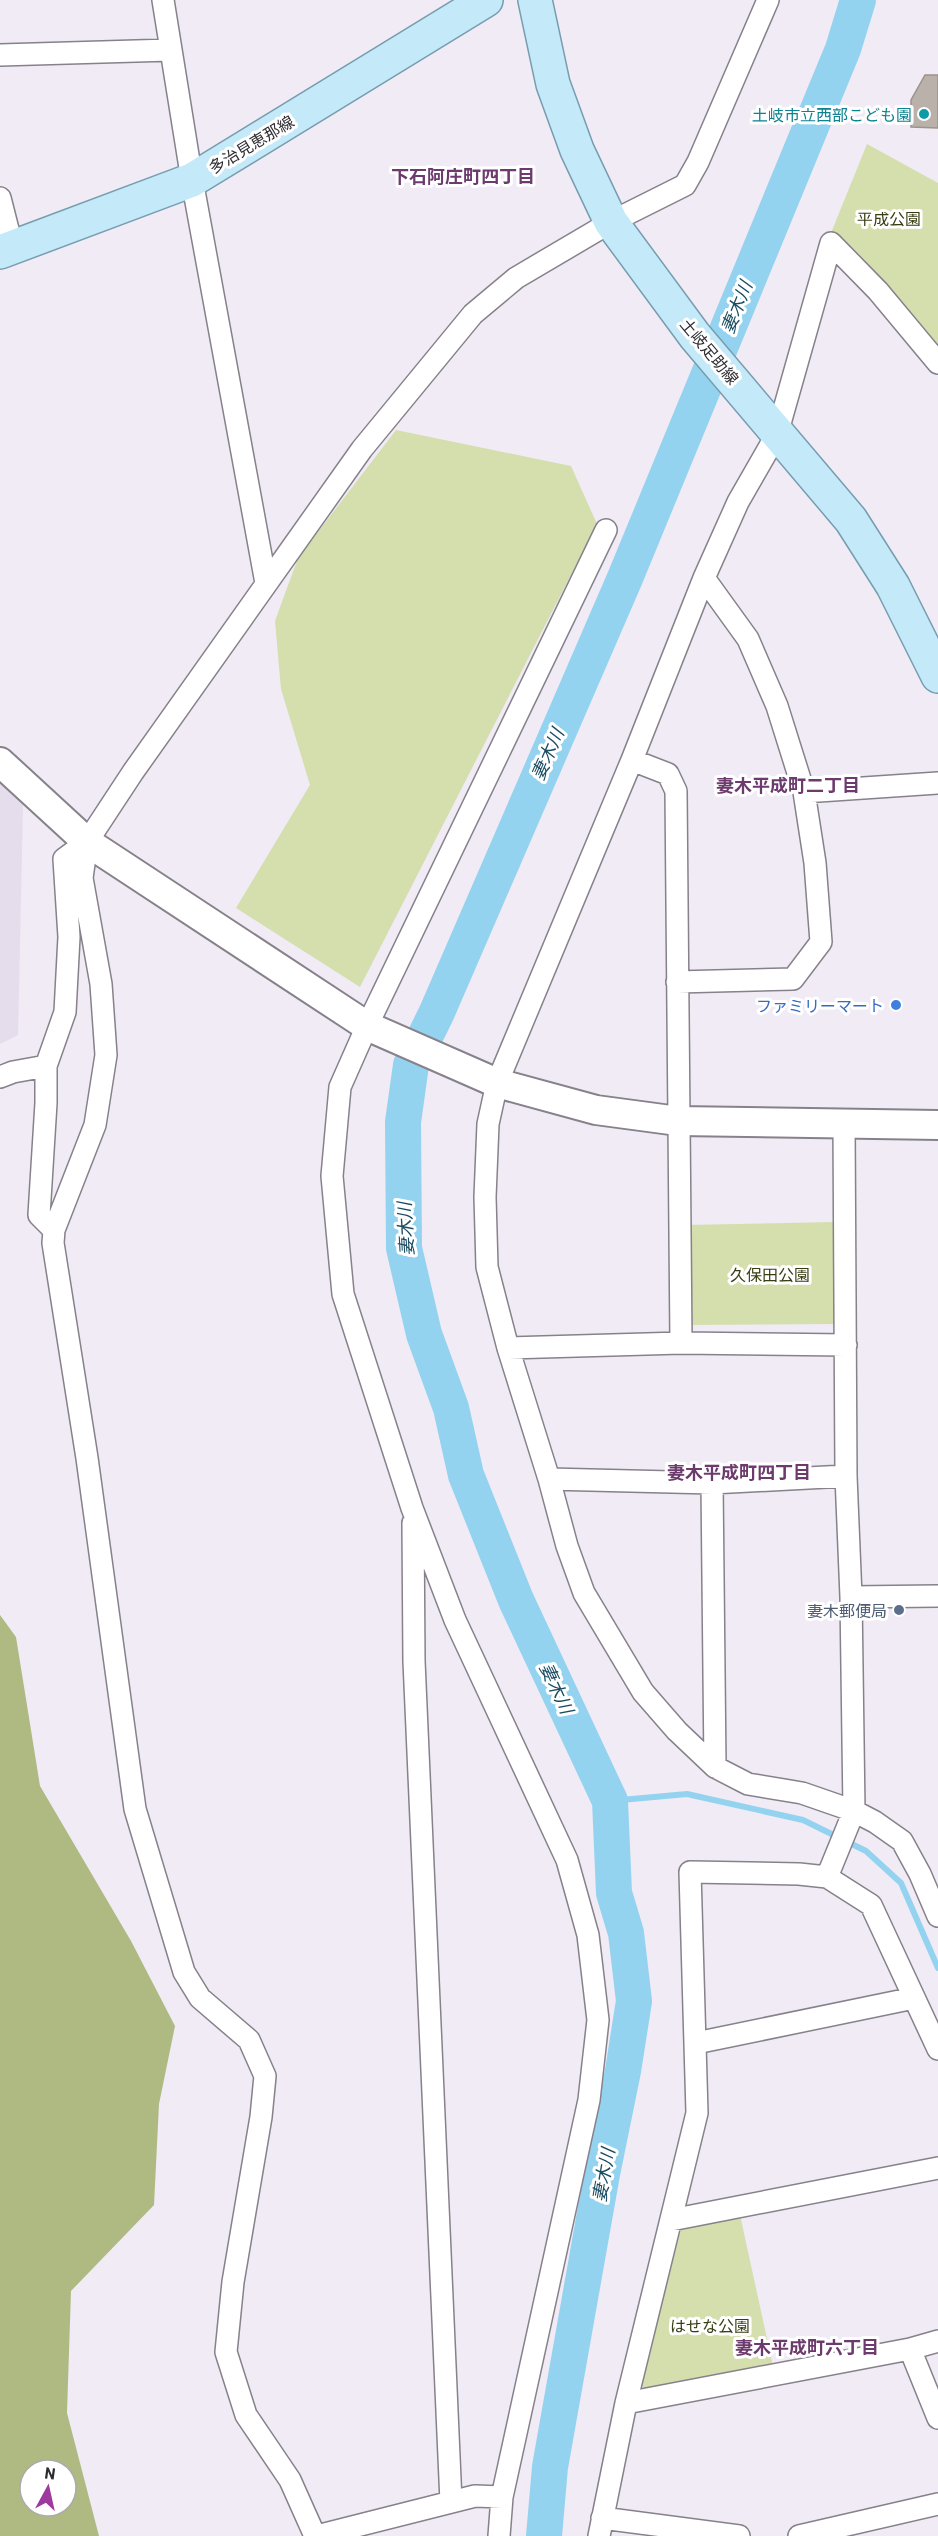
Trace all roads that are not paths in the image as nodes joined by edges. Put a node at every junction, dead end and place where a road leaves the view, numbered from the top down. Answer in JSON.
{"nodes":[{"id":1,"x":163,"y":0,"type":"edge"},
{"id":2,"x":486,"y":0,"type":"edge"},
{"id":3,"x":535,"y":0,"type":"edge"},
{"id":4,"x":768,"y":0,"type":"edge"},
{"id":5,"x":170,"y":50,"type":"junction"},
{"id":6,"x":0,"y":55,"type":"edge"},
{"id":7,"x":192,"y":180,"type":"junction"},
{"id":8,"x":0,"y":198,"type":"edge"},
{"id":9,"x":616,"y":228,"type":"junction"},
{"id":10,"x":6,"y":250,"type":"edge"},
{"id":11,"x":938,"y":363,"type":"edge"},
{"id":12,"x":770,"y":423,"type":"junction"},
{"id":13,"x":606,"y":530,"type":"dead end"},
{"id":14,"x":704,"y":578,"type":"junction"},
{"id":15,"x":266,"y":583,"type":"junction"},
{"id":16,"x":938,"y":676,"type":"edge"},
{"id":17,"x":632,"y":760,"type":"junction"},
{"id":18,"x":0,"y":762,"type":"edge"},
{"id":19,"x":938,"y":783,"type":"edge"},
{"id":20,"x":804,"y":792,"type":"junction"},
{"id":21,"x":87,"y":842,"type":"junction"},
{"id":22,"x":677,"y":982,"type":"junction"},
{"id":23,"x":367,"y":1026,"type":"junction"},
{"id":24,"x":46,"y":1066,"type":"junction"},
{"id":25,"x":0,"y":1077,"type":"edge"},
{"id":26,"x":497,"y":1083,"type":"junction"},
{"id":27,"x":678,"y":1121,"type":"junction"},
{"id":28,"x":844,"y":1124,"type":"junction"},
{"id":29,"x":938,"y":1125,"type":"edge"},
{"id":30,"x":54,"y":1230,"type":"junction"},
{"id":31,"x":681,"y":1343,"type":"junction"},
{"id":32,"x":846,"y":1345,"type":"junction"},
{"id":33,"x":508,"y":1348,"type":"junction"},
{"id":34,"x":846,"y":1476,"type":"junction"},
{"id":35,"x":549,"y":1479,"type":"junction"},
{"id":36,"x":712,"y":1483,"type":"junction"},
{"id":37,"x":412,"y":1508,"type":"junction"},
{"id":38,"x":851,"y":1596,"type":"junction"},
{"id":39,"x":938,"y":1596,"type":"edge"},
{"id":40,"x":716,"y":1767,"type":"junction"},
{"id":41,"x":854,"y":1811,"type":"junction"},
{"id":42,"x":827,"y":1876,"type":"junction"},
{"id":43,"x":938,"y":1916,"type":"edge"},
{"id":44,"x":914,"y":1998,"type":"junction"},
{"id":45,"x":696,"y":2043,"type":"junction"},
{"id":46,"x":938,"y":2049,"type":"edge"},
{"id":47,"x":938,"y":2168,"type":"edge"},
{"id":48,"x":671,"y":2220,"type":"junction"},
{"id":49,"x":938,"y":2341,"type":"edge"},
{"id":50,"x":910,"y":2349,"type":"junction"},
{"id":51,"x":626,"y":2403,"type":"junction"},
{"id":52,"x":938,"y":2418,"type":"edge"},
{"id":53,"x":502,"y":2497,"type":"junction"},
{"id":54,"x":451,"y":2502,"type":"junction"},
{"id":55,"x":938,"y":2504,"type":"edge"},
{"id":56,"x":600,"y":2527,"type":"edge"},
{"id":57,"x":316,"y":2536,"type":"edge"},
{"id":58,"x":499,"y":2536,"type":"edge"},
{"id":59,"x":739,"y":2536,"type":"edge"},
{"id":60,"x":798,"y":2536,"type":"edge"}],
"edges":[{"from":1,"to":5,"type":"street"},
{"from":2,"to":7,"type":"main road","name":"多治見恵那線"},
{"from":3,"to":9,"type":"main road","name":"土岐足助線"},
{"from":4,"to":9,"type":"street"},
{"from":5,"to":6,"type":"street"},
{"from":5,"to":7,"type":"street"},
{"from":7,"to":10,"type":"main road","name":"多治見恵那線"},
{"from":7,"to":15,"type":"street"},
{"from":8,"to":10,"type":"street"},
{"from":9,"to":12,"type":"main road","name":"土岐足助線"},
{"from":9,"to":15,"type":"street"},
{"from":11,"to":12,"type":"street"},
{"from":12,"to":14,"type":"street"},
{"from":12,"to":16,"type":"main road","name":"土岐足助線"},
{"from":13,"to":23,"type":"street"},
{"from":14,"to":17,"type":"street"},
{"from":14,"to":20,"type":"street"},
{"from":15,"to":21,"type":"street"},
{"from":17,"to":22,"type":"street"},
{"from":17,"to":26,"type":"street"},
{"from":18,"to":21,"type":"street"},
{"from":19,"to":20,"type":"street"},
{"from":20,"to":22,"type":"street"},
{"from":21,"to":23,"type":"street"},
{"from":21,"to":24,"type":"street"},
{"from":21,"to":30,"type":"street"},
{"from":22,"to":27,"type":"street"},
{"from":23,"to":26,"type":"street"},
{"from":23,"to":37,"type":"street"},
{"from":24,"to":25,"type":"street"},
{"from":24,"to":30,"type":"street"},
{"from":26,"to":27,"type":"street"},
{"from":26,"to":33,"type":"street"},
{"from":27,"to":28,"type":"street"},
{"from":27,"to":31,"type":"street"},
{"from":28,"to":29,"type":"street"},
{"from":28,"to":32,"type":"street"},
{"from":30,"to":57,"type":"street"},
{"from":31,"to":32,"type":"street"},
{"from":31,"to":33,"type":"street"},
{"from":32,"to":34,"type":"street"},
{"from":33,"to":35,"type":"street"},
{"from":34,"to":36,"type":"street"},
{"from":34,"to":38,"type":"street"},
{"from":35,"to":36,"type":"street"},
{"from":35,"to":40,"type":"street"},
{"from":36,"to":40,"type":"street"},
{"from":37,"to":53,"type":"street"},
{"from":37,"to":54,"type":"street"},
{"from":38,"to":39,"type":"street"},
{"from":38,"to":41,"type":"street"},
{"from":40,"to":41,"type":"street"},
{"from":41,"to":42,"type":"street"},
{"from":41,"to":43,"type":"street"},
{"from":42,"to":44,"type":"street"},
{"from":42,"to":45,"type":"street"},
{"from":44,"to":45,"type":"street"},
{"from":44,"to":46,"type":"street"},
{"from":45,"to":48,"type":"street"},
{"from":47,"to":48,"type":"street"},
{"from":48,"to":51,"type":"street"},
{"from":49,"to":50,"type":"street"},
{"from":50,"to":51,"type":"street"},
{"from":50,"to":52,"type":"street"},
{"from":51,"to":56,"type":"street"},
{"from":53,"to":54,"type":"street"},
{"from":53,"to":58,"type":"street"},
{"from":54,"to":57,"type":"street"},
{"from":55,"to":60,"type":"street"},
{"from":56,"to":59,"type":"street"}]}
